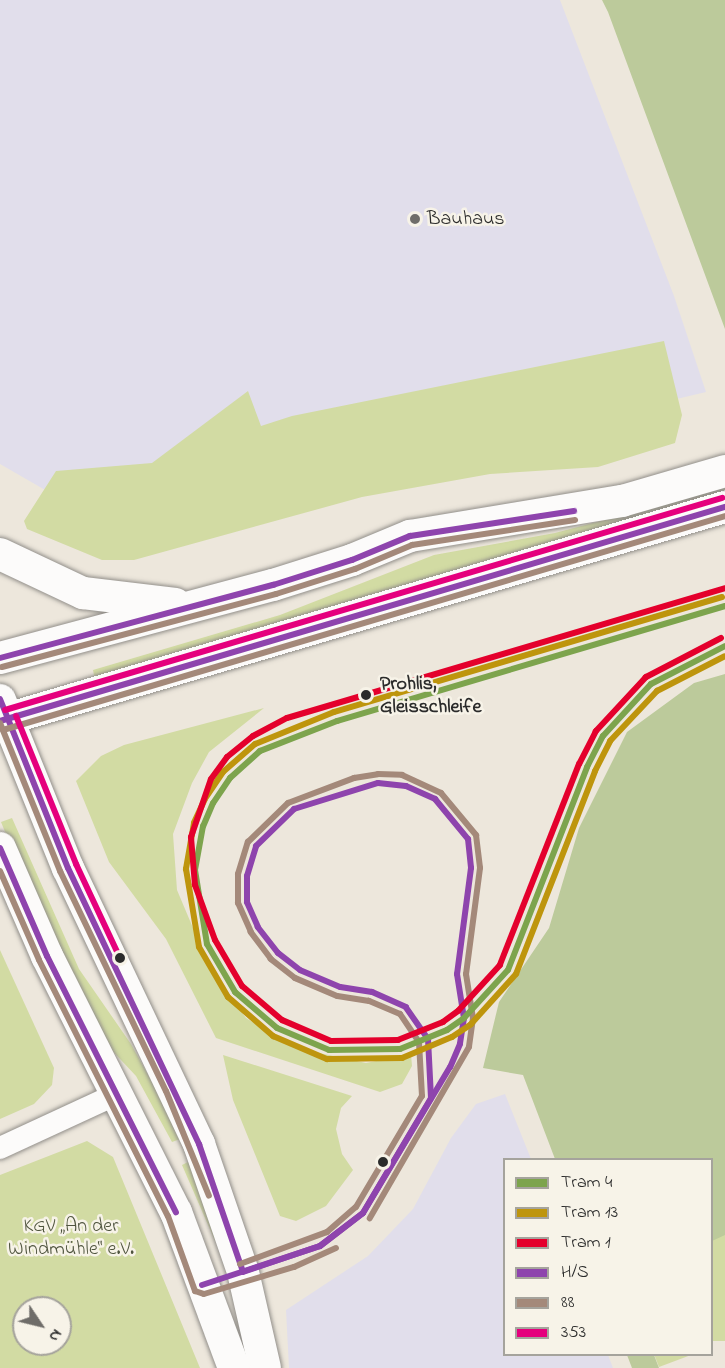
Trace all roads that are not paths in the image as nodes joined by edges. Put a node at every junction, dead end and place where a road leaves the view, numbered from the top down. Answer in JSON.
{"nodes":[{"id":1,"x":725,"y":471,"type":"edge"},
{"id":2,"x":725,"y":507,"type":"edge"},
{"id":3,"x":0,"y":554,"type":"edge"},
{"id":4,"x":188,"y":606,"type":"junction"},
{"id":5,"x":0,"y":658,"type":"edge"},
{"id":6,"x":3,"y":713,"type":"edge"},
{"id":7,"x":0,"y":848,"type":"edge"},
{"id":8,"x":117,"y":1094,"type":"junction"},
{"id":9,"x":0,"y":1148,"type":"edge"},
{"id":10,"x":234,"y":1368,"type":"edge"},
{"id":11,"x":265,"y":1368,"type":"edge"}],
"edges":[{"from":1,"to":4,"type":"main road"},
{"from":2,"to":6,"type":"main road"},
{"from":3,"to":4,"type":"main road"},
{"from":4,"to":5,"type":"main road"},
{"from":6,"to":11,"type":"main road"},
{"from":7,"to":8,"type":"main road"},
{"from":8,"to":9,"type":"street"},
{"from":8,"to":10,"type":"main road"}]}
